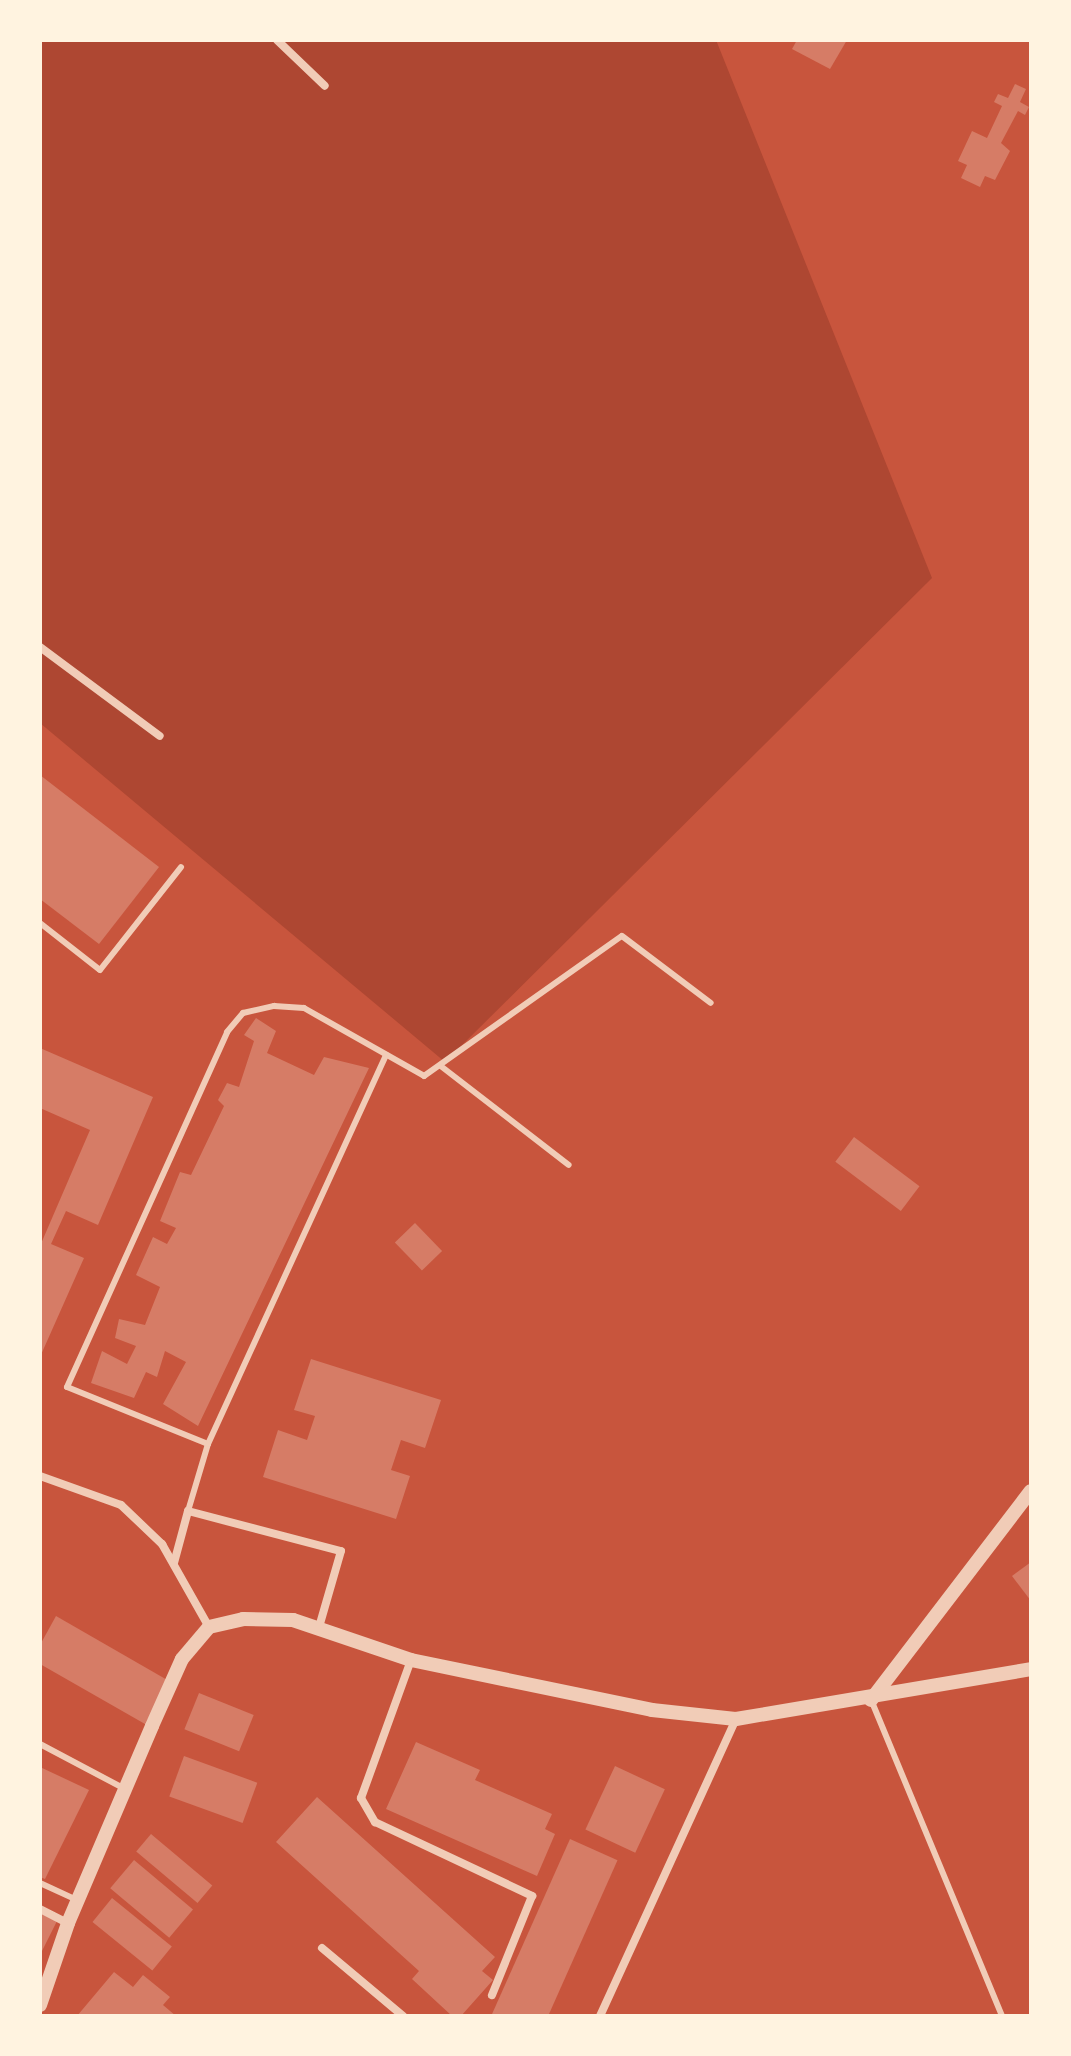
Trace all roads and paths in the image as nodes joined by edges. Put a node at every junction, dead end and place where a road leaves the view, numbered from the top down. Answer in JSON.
{"nodes":[{"id":1,"x":277,"y":40,"type":"edge"},
{"id":2,"x":325,"y":86,"type":"dead end"},
{"id":3,"x":40,"y":647,"type":"edge"},
{"id":4,"x":160,"y":736,"type":"dead end"},
{"id":5,"x":181,"y":867,"type":"dead end"},
{"id":6,"x":40,"y":923,"type":"edge"},
{"id":7,"x":711,"y":1003,"type":"dead end"},
{"id":8,"x":386,"y":1055,"type":"junction"},
{"id":9,"x":442,"y":1067,"type":"junction"},
{"id":10,"x":569,"y":1165,"type":"dead end"},
{"id":11,"x":208,"y":1444,"type":"junction"},
{"id":12,"x":40,"y":1476,"type":"edge"},
{"id":13,"x":1031,"y":1491,"type":"edge"},
{"id":14,"x":188,"y":1511,"type":"junction"},
{"id":15,"x":174,"y":1563,"type":"junction"},
{"id":16,"x":209,"y":1627,"type":"junction"},
{"id":17,"x":319,"y":1627,"type":"junction"},
{"id":18,"x":411,"y":1660,"type":"junction"},
{"id":19,"x":1031,"y":1669,"type":"edge"},
{"id":20,"x":871,"y":1700,"type":"junction"},
{"id":21,"x":736,"y":1719,"type":"junction"},
{"id":22,"x":40,"y":1744,"type":"edge"},
{"id":23,"x":125,"y":1789,"type":"junction"},
{"id":24,"x":40,"y":1883,"type":"edge"},
{"id":25,"x":77,"y":1901,"type":"junction"},
{"id":26,"x":40,"y":1909,"type":"edge"},
{"id":27,"x":68,"y":1923,"type":"junction"},
{"id":28,"x":322,"y":1948,"type":"dead end"},
{"id":29,"x":492,"y":1995,"type":"dead end"},
{"id":30,"x":40,"y":2005,"type":"edge"},
{"id":31,"x":403,"y":2016,"type":"edge"},
{"id":32,"x":600,"y":2016,"type":"edge"},
{"id":33,"x":1002,"y":2016,"type":"edge"}],
"edges":[{"from":1,"to":2,"type":"street"},
{"from":3,"to":4,"type":"street"},
{"from":5,"to":6,"type":"lane"},
{"from":7,"to":9,"type":"lane"},
{"from":8,"to":9,"type":"lane"},
{"from":8,"to":11,"type":"lane"},
{"from":8,"to":11,"type":"lane"},
{"from":9,"to":10,"type":"lane"},
{"from":11,"to":14,"type":"lane"},
{"from":12,"to":15,"type":"street"},
{"from":13,"to":20,"type":"street"},
{"from":14,"to":15,"type":"street"},
{"from":14,"to":17,"type":"street"},
{"from":15,"to":16,"type":"street"},
{"from":16,"to":17,"type":"street"},
{"from":16,"to":23,"type":"street"},
{"from":17,"to":18,"type":"street"},
{"from":18,"to":21,"type":"street"},
{"from":18,"to":29,"type":"street"},
{"from":19,"to":20,"type":"street"},
{"from":20,"to":21,"type":"street"},
{"from":20,"to":33,"type":"lane"},
{"from":21,"to":32,"type":"street"},
{"from":22,"to":23,"type":"lane"},
{"from":23,"to":25,"type":"street"},
{"from":24,"to":25,"type":"lane"},
{"from":25,"to":27,"type":"street"},
{"from":26,"to":27,"type":"street"},
{"from":27,"to":30,"type":"street"},
{"from":28,"to":31,"type":"street"}]}
